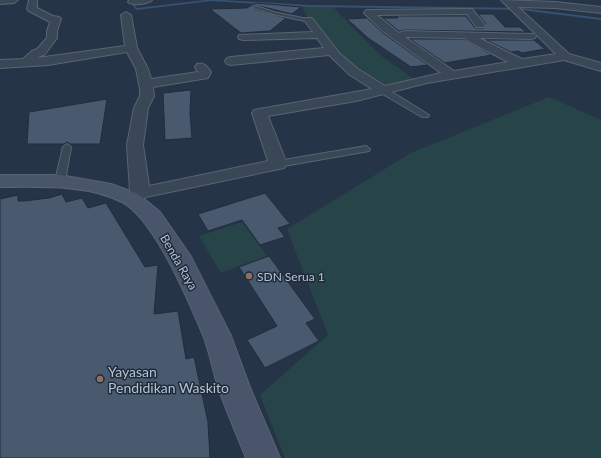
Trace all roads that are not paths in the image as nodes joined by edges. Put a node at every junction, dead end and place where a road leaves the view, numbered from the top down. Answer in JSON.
{"nodes":[{"id":1,"x":14,"y":0,"type":"edge"},
{"id":2,"x":33,"y":0,"type":"edge"},
{"id":3,"x":40,"y":0,"type":"edge"},
{"id":4,"x":148,"y":0,"type":"edge"},
{"id":5,"x":0,"y":1,"type":"edge"},
{"id":6,"x":132,"y":2,"type":"dead end"},
{"id":7,"x":511,"y":6,"type":"edge"},
{"id":8,"x":256,"y":7,"type":"dead end"},
{"id":9,"x":600,"y":8,"type":"edge"},
{"id":10,"x":430,"y":11,"type":"junction"},
{"id":11,"x":126,"y":15,"type":"dead end"},
{"id":12,"x":309,"y":20,"type":"joint"},
{"id":13,"x":436,"y":24,"type":"dead end"},
{"id":14,"x":480,"y":25,"type":"dead end"},
{"id":15,"x":404,"y":34,"type":"dead end"},
{"id":16,"x":320,"y":35,"type":"junction"},
{"id":17,"x":531,"y":36,"type":"dead end"},
{"id":18,"x":243,"y":37,"type":"dead end"},
{"id":19,"x":470,"y":37,"type":"junction"},
{"id":20,"x":424,"y":46,"type":"dead end"},
{"id":21,"x":131,"y":48,"type":"junction"},
{"id":22,"x":332,"y":51,"type":"junction"},
{"id":23,"x":542,"y":52,"type":"dead end"},
{"id":24,"x":565,"y":56,"type":"junction"},
{"id":25,"x":515,"y":60,"type":"junction"},
{"id":26,"x":231,"y":61,"type":"dead end"},
{"id":27,"x":29,"y":62,"type":"junction"},
{"id":28,"x":0,"y":64,"type":"edge"},
{"id":29,"x":461,"y":65,"type":"dead end"},
{"id":30,"x":202,"y":67,"type":"dead end"},
{"id":31,"x":601,"y":67,"type":"edge"},
{"id":32,"x":451,"y":74,"type":"junction"},
{"id":33,"x":146,"y":84,"type":"junction"},
{"id":34,"x":384,"y":91,"type":"junction"},
{"id":35,"x":425,"y":115,"type":"dead end"},
{"id":36,"x":67,"y":147,"type":"dead end"},
{"id":37,"x":366,"y":149,"type":"dead end"},
{"id":38,"x":278,"y":164,"type":"junction"},
{"id":39,"x":0,"y":181,"type":"edge"},
{"id":40,"x":60,"y":181,"type":"junction"},
{"id":41,"x":136,"y":196,"type":"junction"},
{"id":42,"x":263,"y":458,"type":"edge"}],
"edges":[{"from":1,"to":5,"type":"street"},
{"from":2,"to":3,"type":"street"},
{"from":2,"to":27,"type":"street"},
{"from":4,"to":6,"type":"street"},
{"from":7,"to":9,"type":"street"},
{"from":7,"to":24,"type":"street"},
{"from":8,"to":12,"type":"lane"},
{"from":10,"to":13,"type":"street"},
{"from":10,"to":14,"type":"street"},
{"from":10,"to":32,"type":"street"},
{"from":11,"to":21,"type":"street"},
{"from":12,"to":16,"type":"street"},
{"from":15,"to":19,"type":"street"},
{"from":16,"to":18,"type":"street"},
{"from":16,"to":22,"type":"street"},
{"from":17,"to":19,"type":"street"},
{"from":19,"to":20,"type":"street"},
{"from":19,"to":25,"type":"street"},
{"from":21,"to":27,"type":"street"},
{"from":21,"to":33,"type":"street"},
{"from":22,"to":26,"type":"street"},
{"from":22,"to":34,"type":"street"},
{"from":23,"to":25,"type":"street"},
{"from":24,"to":25,"type":"street"},
{"from":24,"to":31,"type":"street"},
{"from":25,"to":29,"type":"street"},
{"from":25,"to":32,"type":"street"},
{"from":27,"to":28,"type":"street"},
{"from":30,"to":33,"type":"street"},
{"from":32,"to":34,"type":"street"},
{"from":33,"to":41,"type":"street"},
{"from":34,"to":35,"type":"lane"},
{"from":34,"to":38,"type":"street"},
{"from":36,"to":40,"type":"lane"},
{"from":37,"to":38,"type":"lane"},
{"from":38,"to":41,"type":"street"},
{"from":39,"to":40,"type":"street","name":"Benda Raya"},
{"from":40,"to":41,"type":"street","name":"Benda Raya"},
{"from":41,"to":42,"type":"street","name":"Benda Raya"}]}
